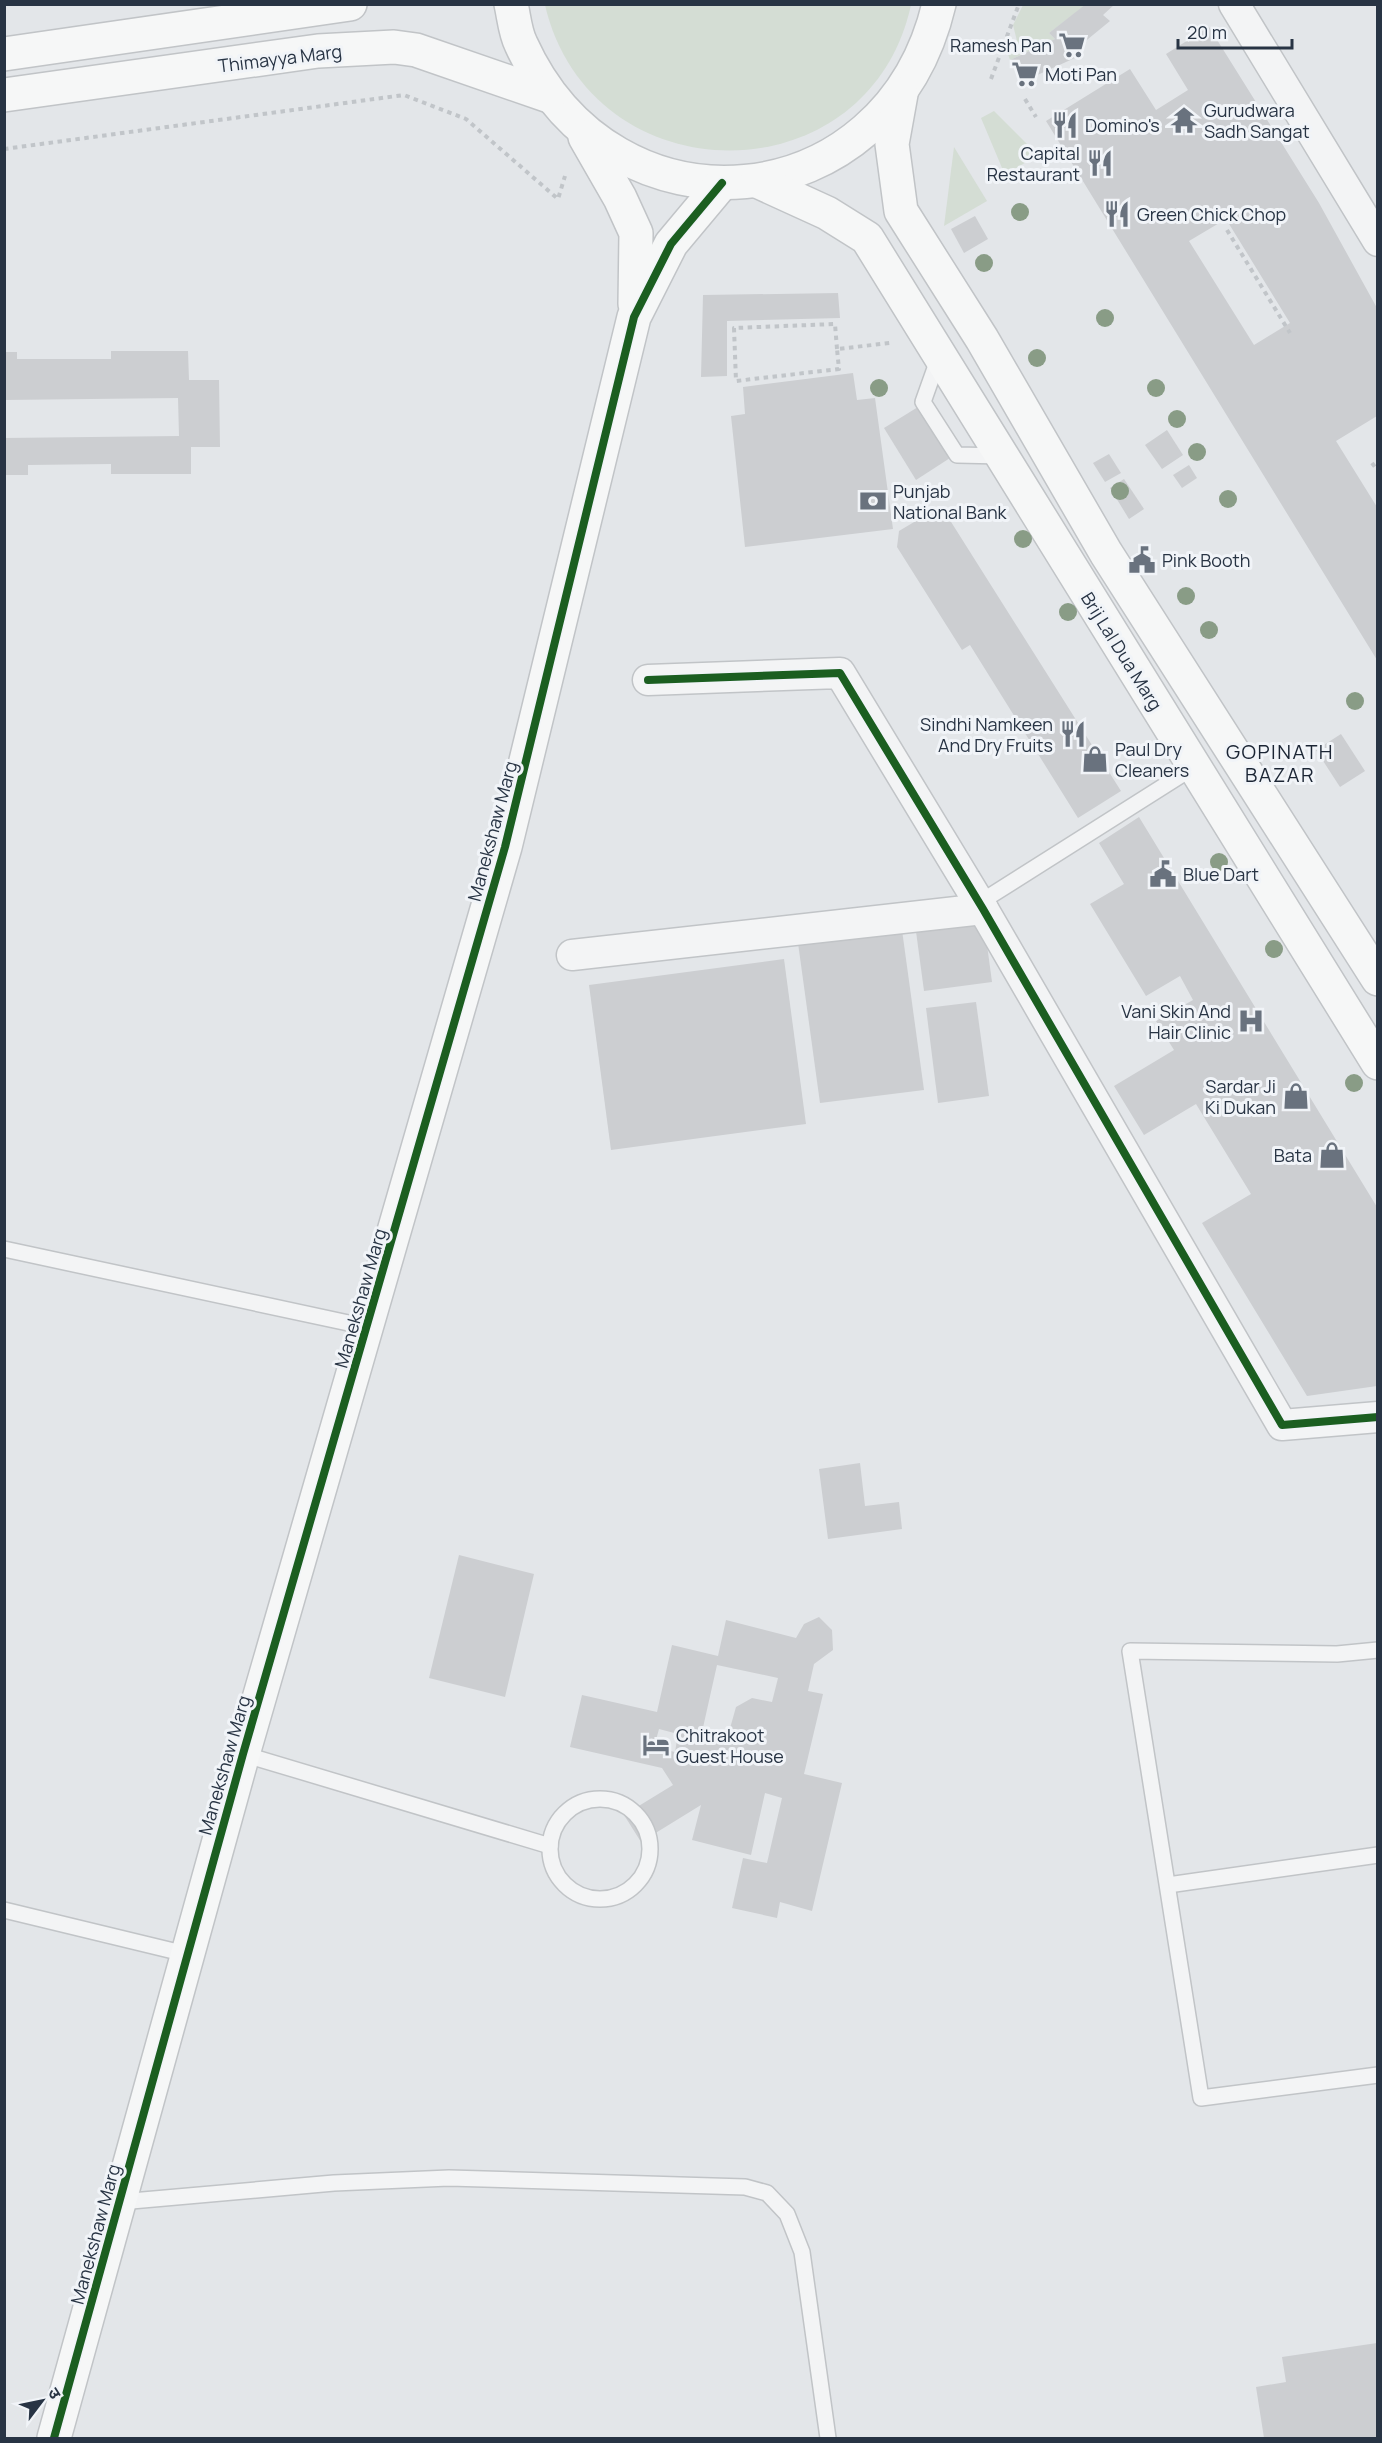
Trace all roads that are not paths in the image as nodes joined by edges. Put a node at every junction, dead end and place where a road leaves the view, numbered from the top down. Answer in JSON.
{"nodes":[{"id":1,"x":350,"y":4,"type":"edge"},
{"id":2,"x":511,"y":4,"type":"edge"},
{"id":3,"x":939,"y":4,"type":"edge"},
{"id":4,"x":1234,"y":4,"type":"edge"},
{"id":5,"x":4,"y":54,"type":"edge"},
{"id":6,"x":901,"y":94,"type":"junction"},
{"id":7,"x":4,"y":95,"type":"edge"},
{"id":8,"x":549,"y":96,"type":"junction"},
{"id":9,"x":580,"y":129,"type":"junction"},
{"id":10,"x":758,"y":181,"type":"junction"},
{"id":11,"x":722,"y":183,"type":"junction"},
{"id":12,"x":1377,"y":241,"type":"edge"},
{"id":13,"x":634,"y":317,"type":"junction"},
{"id":14,"x":648,"y":680,"type":"dead end"},
{"id":15,"x":1194,"y":767,"type":"junction"},
{"id":16,"x":981,"y":906,"type":"junction"},
{"id":17,"x":572,"y":955,"type":"dead end"},
{"id":18,"x":1377,"y":979,"type":"edge"},
{"id":19,"x":1377,"y":1063,"type":"edge"},
{"id":20,"x":4,"y":1250,"type":"edge"},
{"id":21,"x":367,"y":1327,"type":"junction"},
{"id":22,"x":1377,"y":1417,"type":"edge"},
{"id":23,"x":1377,"y":1650,"type":"edge"},
{"id":24,"x":243,"y":1754,"type":"junction"},
{"id":25,"x":549,"y":1846,"type":"junction"},
{"id":26,"x":1377,"y":1855,"type":"edge"},
{"id":27,"x":1168,"y":1886,"type":"junction"},
{"id":28,"x":4,"y":1910,"type":"edge"},
{"id":29,"x":186,"y":1954,"type":"junction"},
{"id":30,"x":1377,"y":2075,"type":"edge"},
{"id":31,"x":120,"y":2202,"type":"junction"},
{"id":32,"x":54,"y":2439,"type":"edge"},
{"id":33,"x":828,"y":2439,"type":"edge"}],
"edges":[{"from":1,"to":5,"type":"street"},
{"from":2,"to":8,"type":"street"},
{"from":3,"to":6,"type":"street"},
{"from":4,"to":12,"type":"street"},
{"from":6,"to":10,"type":"street"},
{"from":6,"to":18,"type":"street"},
{"from":7,"to":8,"type":"street","name":"Thimayya Marg"},
{"from":8,"to":9,"type":"street"},
{"from":9,"to":11,"type":"street"},
{"from":9,"to":13,"type":"street","name":"Manekshaw Marg"},
{"from":10,"to":11,"type":"street"},
{"from":10,"to":15,"type":"street","name":"Brij Lal Dua Marg"},
{"from":11,"to":13,"type":"street","name":"Manekshaw Marg"},
{"from":13,"to":21,"type":"street","name":"Manekshaw Marg"},
{"from":14,"to":16,"type":"street"},
{"from":15,"to":16,"type":"lane"},
{"from":15,"to":19,"type":"street","name":"Brij Lal Dua Marg"},
{"from":16,"to":17,"type":"street"},
{"from":16,"to":22,"type":"street"},
{"from":20,"to":21,"type":"lane"},
{"from":21,"to":24,"type":"street","name":"Manekshaw Marg"},
{"from":23,"to":27,"type":"lane"},
{"from":24,"to":25,"type":"lane"},
{"from":24,"to":29,"type":"street","name":"Manekshaw Marg"},
{"from":25,"to":25,"type":"lane"},
{"from":26,"to":27,"type":"lane"},
{"from":27,"to":30,"type":"lane"},
{"from":28,"to":29,"type":"lane"},
{"from":29,"to":31,"type":"street","name":"Manekshaw Marg"},
{"from":31,"to":32,"type":"street","name":"Manekshaw Marg"},
{"from":31,"to":33,"type":"lane"}]}
